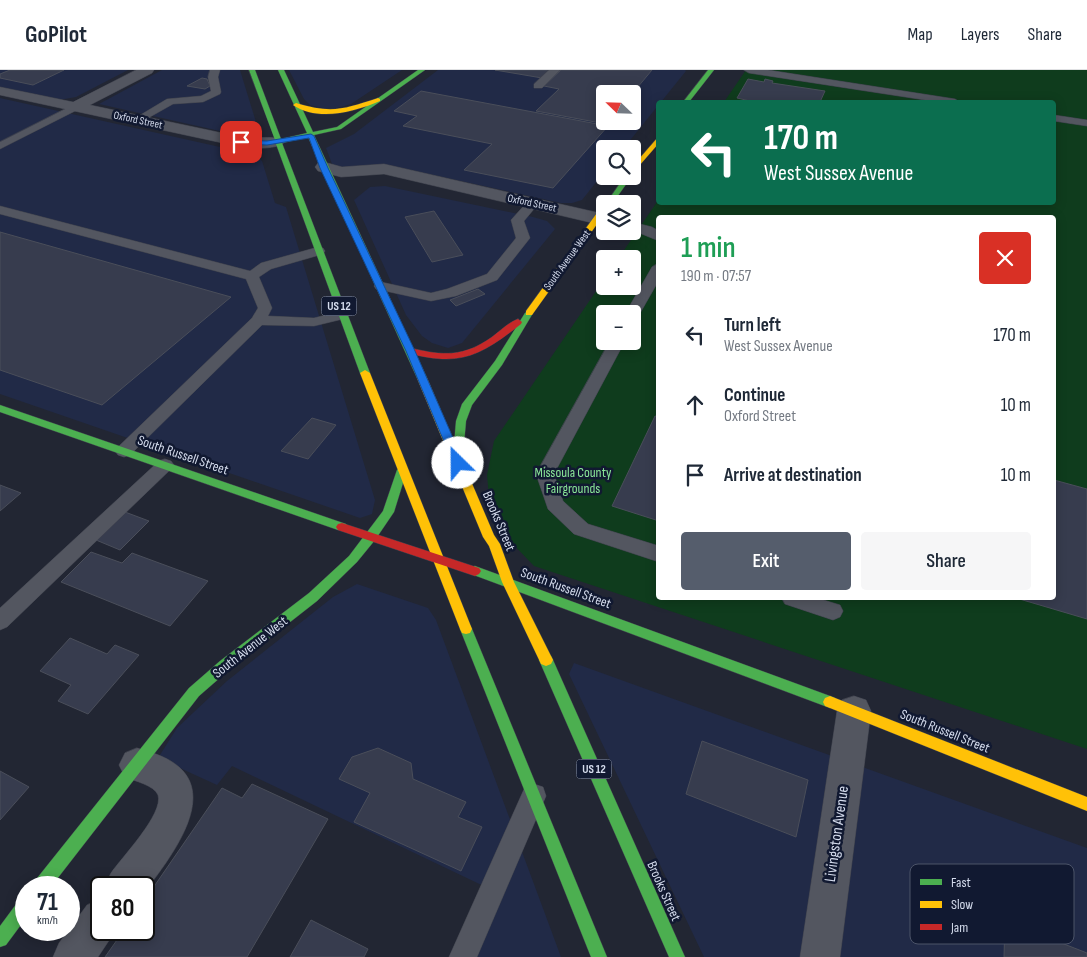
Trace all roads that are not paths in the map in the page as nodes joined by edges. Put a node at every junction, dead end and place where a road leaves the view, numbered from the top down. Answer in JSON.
{"nodes":[{"id":1,"x":147,"y":70,"type":"edge"},
{"id":2,"x":216,"y":70,"type":"edge"},
{"id":3,"x":252,"y":70,"type":"edge"},
{"id":4,"x":281,"y":70,"type":"edge"},
{"id":5,"x":422,"y":70,"type":"edge"},
{"id":6,"x":555,"y":70,"type":"edge"},
{"id":7,"x":711,"y":70,"type":"edge"},
{"id":8,"x":749,"y":70,"type":"edge"},
{"id":9,"x":538,"y":86,"type":"dead end"},
{"id":10,"x":0,"y":91,"type":"edge"},
{"id":11,"x":378,"y":100,"type":"junction"},
{"id":12,"x":688,"y":100,"type":"edge"},
{"id":13,"x":942,"y":100,"type":"edge"},
{"id":14,"x":296,"y":105,"type":"junction"},
{"id":15,"x":75,"y":107,"type":"junction"},
{"id":16,"x":1056,"y":118,"type":"edge"},
{"id":17,"x":138,"y":120,"type":"junction"},
{"id":18,"x":1087,"y":123,"type":"edge"},
{"id":19,"x":311,"y":136,"type":"junction"},
{"id":20,"x":276,"y":142,"type":"junction"},
{"id":21,"x":656,"y":142,"type":"edge"},
{"id":22,"x":0,"y":146,"type":"edge"},
{"id":23,"x":641,"y":161,"type":"edge"},
{"id":24,"x":324,"y":168,"type":"junction"},
{"id":25,"x":408,"y":176,"type":"junction"},
{"id":26,"x":533,"y":204,"type":"junction"},
{"id":27,"x":343,"y":205,"type":"junction"},
{"id":28,"x":0,"y":210,"type":"edge"},
{"id":29,"x":596,"y":211,"type":"edge"},
{"id":30,"x":596,"y":223,"type":"edge"},
{"id":31,"x":641,"y":228,"type":"edge"},
{"id":32,"x":656,"y":235,"type":"edge"},
{"id":33,"x":318,"y":251,"type":"junction"},
{"id":34,"x":656,"y":272,"type":"edge"},
{"id":35,"x":252,"y":276,"type":"junction"},
{"id":36,"x":381,"y":286,"type":"junction"},
{"id":37,"x":638,"y":305,"type":"edge"},
{"id":38,"x":529,"y":313,"type":"junction"},
{"id":39,"x":342,"y":316,"type":"junction"},
{"id":40,"x":258,"y":320,"type":"junction"},
{"id":41,"x":613,"y":350,"type":"edge"},
{"id":42,"x":411,"y":351,"type":"junction"},
{"id":43,"x":0,"y":408,"type":"edge"},
{"id":44,"x":124,"y":450,"type":"junction"},
{"id":45,"x":458,"y":463,"type":"junction"},
{"id":46,"x":164,"y":465,"type":"junction"},
{"id":47,"x":402,"y":470,"type":"junction"},
{"id":48,"x":371,"y":537,"type":"junction"},
{"id":49,"x":656,"y":553,"type":"edge"},
{"id":50,"x":437,"y":558,"type":"junction"},
{"id":51,"x":508,"y":582,"type":"junction"},
{"id":52,"x":798,"y":600,"type":"edge"},
{"id":53,"x":832,"y":611,"type":"dead end"},
{"id":54,"x":0,"y":621,"type":"edge"},
{"id":55,"x":854,"y":711,"type":"junction"},
{"id":56,"x":137,"y":764,"type":"junction"},
{"id":57,"x":534,"y":796,"type":"junction"},
{"id":58,"x":1087,"y":804,"type":"edge"},
{"id":59,"x":49,"y":876,"type":"edge"},
{"id":60,"x":132,"y":876,"type":"edge"},
{"id":61,"x":15,"y":919,"type":"edge"},
{"id":62,"x":90,"y":934,"type":"edge"},
{"id":63,"x":0,"y":939,"type":"edge"},
{"id":64,"x":74,"y":957,"type":"edge"},
{"id":65,"x":463,"y":957,"type":"edge"},
{"id":66,"x":599,"y":957,"type":"edge"},
{"id":67,"x":677,"y":957,"type":"edge"},
{"id":68,"x":820,"y":957,"type":"edge"}],
"edges":[{"from":1,"to":15,"type":"street"},
{"from":2,"to":17,"type":"lane"},
{"from":3,"to":20,"type":"main road","number":"US 12"},
{"from":4,"to":14,"type":"main road","name":"Brooks Street","number":"US 12"},
{"from":5,"to":11,"type":"main road"},
{"from":6,"to":9,"type":"lane"},
{"from":7,"to":12,"type":"main road"},
{"from":8,"to":13,"type":"lane"},
{"from":10,"to":15,"type":"street","name":"Oxford Street"},
{"from":11,"to":14,"type":"main road"},
{"from":11,"to":19,"type":"main road"},
{"from":14,"to":19,"type":"main road","name":"Brooks Street","number":"US 12"},
{"from":15,"to":17,"type":"street","name":"Oxford Street"},
{"from":15,"to":22,"type":"lane"},
{"from":16,"to":18,"type":"lane"},
{"from":17,"to":20,"type":"street","name":"Oxford Street"},
{"from":19,"to":20,"type":"main road"},
{"from":19,"to":24,"type":"main road","name":"Brooks Street","number":"US 12"},
{"from":20,"to":33,"type":"main road","number":"US 12"},
{"from":21,"to":23,"type":"main road"},
{"from":24,"to":25,"type":"street","name":"Oxford Street"},
{"from":24,"to":27,"type":"main road","name":"Brooks Street","number":"US 12"},
{"from":25,"to":26,"type":"street","name":"Oxford Street"},
{"from":25,"to":27,"type":"street","name":"Oxford Street"},
{"from":26,"to":29,"type":"street","name":"Oxford Street"},
{"from":26,"to":36,"type":"lane"},
{"from":27,"to":36,"type":"main road","name":"Brooks Street","number":"US 12"},
{"from":28,"to":35,"type":"lane"},
{"from":30,"to":38,"type":"main road","name":"South Avenue West"},
{"from":31,"to":32,"type":"lane"},
{"from":33,"to":35,"type":"lane"},
{"from":33,"to":39,"type":"main road","number":"US 12"},
{"from":34,"to":37,"type":"lane"},
{"from":35,"to":40,"type":"lane"},
{"from":36,"to":42,"type":"main road","name":"Brooks Street","number":"US 12"},
{"from":38,"to":42,"type":"main road"},
{"from":38,"to":45,"type":"main road"},
{"from":39,"to":40,"type":"lane"},
{"from":39,"to":47,"type":"main road","number":"US 12"},
{"from":40,"to":44,"type":"lane"},
{"from":41,"to":49,"type":"lane"},
{"from":42,"to":45,"type":"main road","name":"Brooks Street","number":"US 12"},
{"from":43,"to":44,"type":"main road","name":"South Russell Street"},
{"from":44,"to":46,"type":"main road","name":"South Russell Street"},
{"from":45,"to":51,"type":"main road","name":"Brooks Street","number":"US 12"},
{"from":46,"to":48,"type":"main road","name":"South Russell Street"},
{"from":46,"to":54,"type":"lane"},
{"from":47,"to":48,"type":"main road","name":"South Avenue West"},
{"from":47,"to":50,"type":"main road","number":"US 12"},
{"from":48,"to":50,"type":"main road","name":"South Russell Street"},
{"from":48,"to":56,"type":"main road","name":"South Avenue West"},
{"from":50,"to":51,"type":"main road","name":"South Russell Street"},
{"from":50,"to":57,"type":"main road","number":"US 12"},
{"from":51,"to":55,"type":"main road","name":"South Russell Street"},
{"from":51,"to":67,"type":"main road","name":"Brooks Street","number":"US 12"},
{"from":52,"to":53,"type":"lane"},
{"from":55,"to":58,"type":"main road","name":"South Russell Street"},
{"from":55,"to":68,"type":"street","name":"Livingston Avenue"},
{"from":56,"to":59,"type":"main road","name":"South Avenue West"},
{"from":56,"to":60,"type":"street"},
{"from":57,"to":65,"type":"lane"},
{"from":57,"to":66,"type":"main road","number":"US 12"},
{"from":61,"to":63,"type":"main road"},
{"from":62,"to":64,"type":"street"}]}
